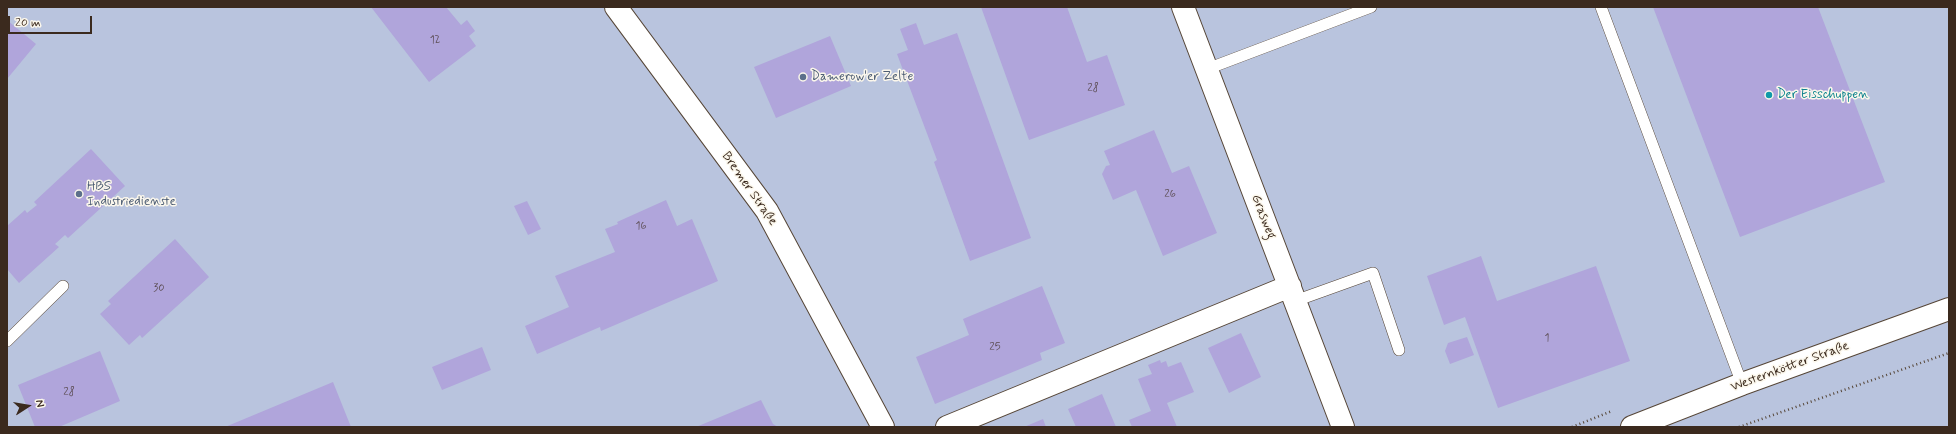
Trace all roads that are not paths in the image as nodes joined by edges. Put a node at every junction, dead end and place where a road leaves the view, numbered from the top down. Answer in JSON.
{"nodes":[{"id":1,"x":616,"y":7,"type":"edge"},
{"id":2,"x":1184,"y":7,"type":"edge"},
{"id":3,"x":1370,"y":7,"type":"edge"},
{"id":4,"x":1601,"y":7,"type":"edge"},
{"id":5,"x":1207,"y":69,"type":"junction"},
{"id":6,"x":63,"y":286,"type":"dead end"},
{"id":7,"x":1292,"y":293,"type":"junction"},
{"id":8,"x":1949,"y":309,"type":"edge"},
{"id":9,"x":7,"y":341,"type":"edge"},
{"id":10,"x":1400,"y":350,"type":"dead end"},
{"id":11,"x":1742,"y":384,"type":"junction"},
{"id":12,"x":883,"y":427,"type":"edge"},
{"id":13,"x":947,"y":427,"type":"edge"},
{"id":14,"x":1343,"y":427,"type":"edge"},
{"id":15,"x":1632,"y":427,"type":"edge"}],
"edges":[{"from":1,"to":12,"type":"street","name":"Bremer Straße"},
{"from":2,"to":5,"type":"street","name":"Grasweg"},
{"from":3,"to":5,"type":"lane"},
{"from":4,"to":11,"type":"lane"},
{"from":5,"to":7,"type":"street","name":"Grasweg"},
{"from":6,"to":9,"type":"lane"},
{"from":7,"to":10,"type":"lane"},
{"from":7,"to":13,"type":"street"},
{"from":7,"to":14,"type":"street","name":"Grasweg"},
{"from":8,"to":11,"type":"street","name":"Westernkötter Straße"},
{"from":11,"to":15,"type":"street","name":"Westernkötter Straße"}]}
